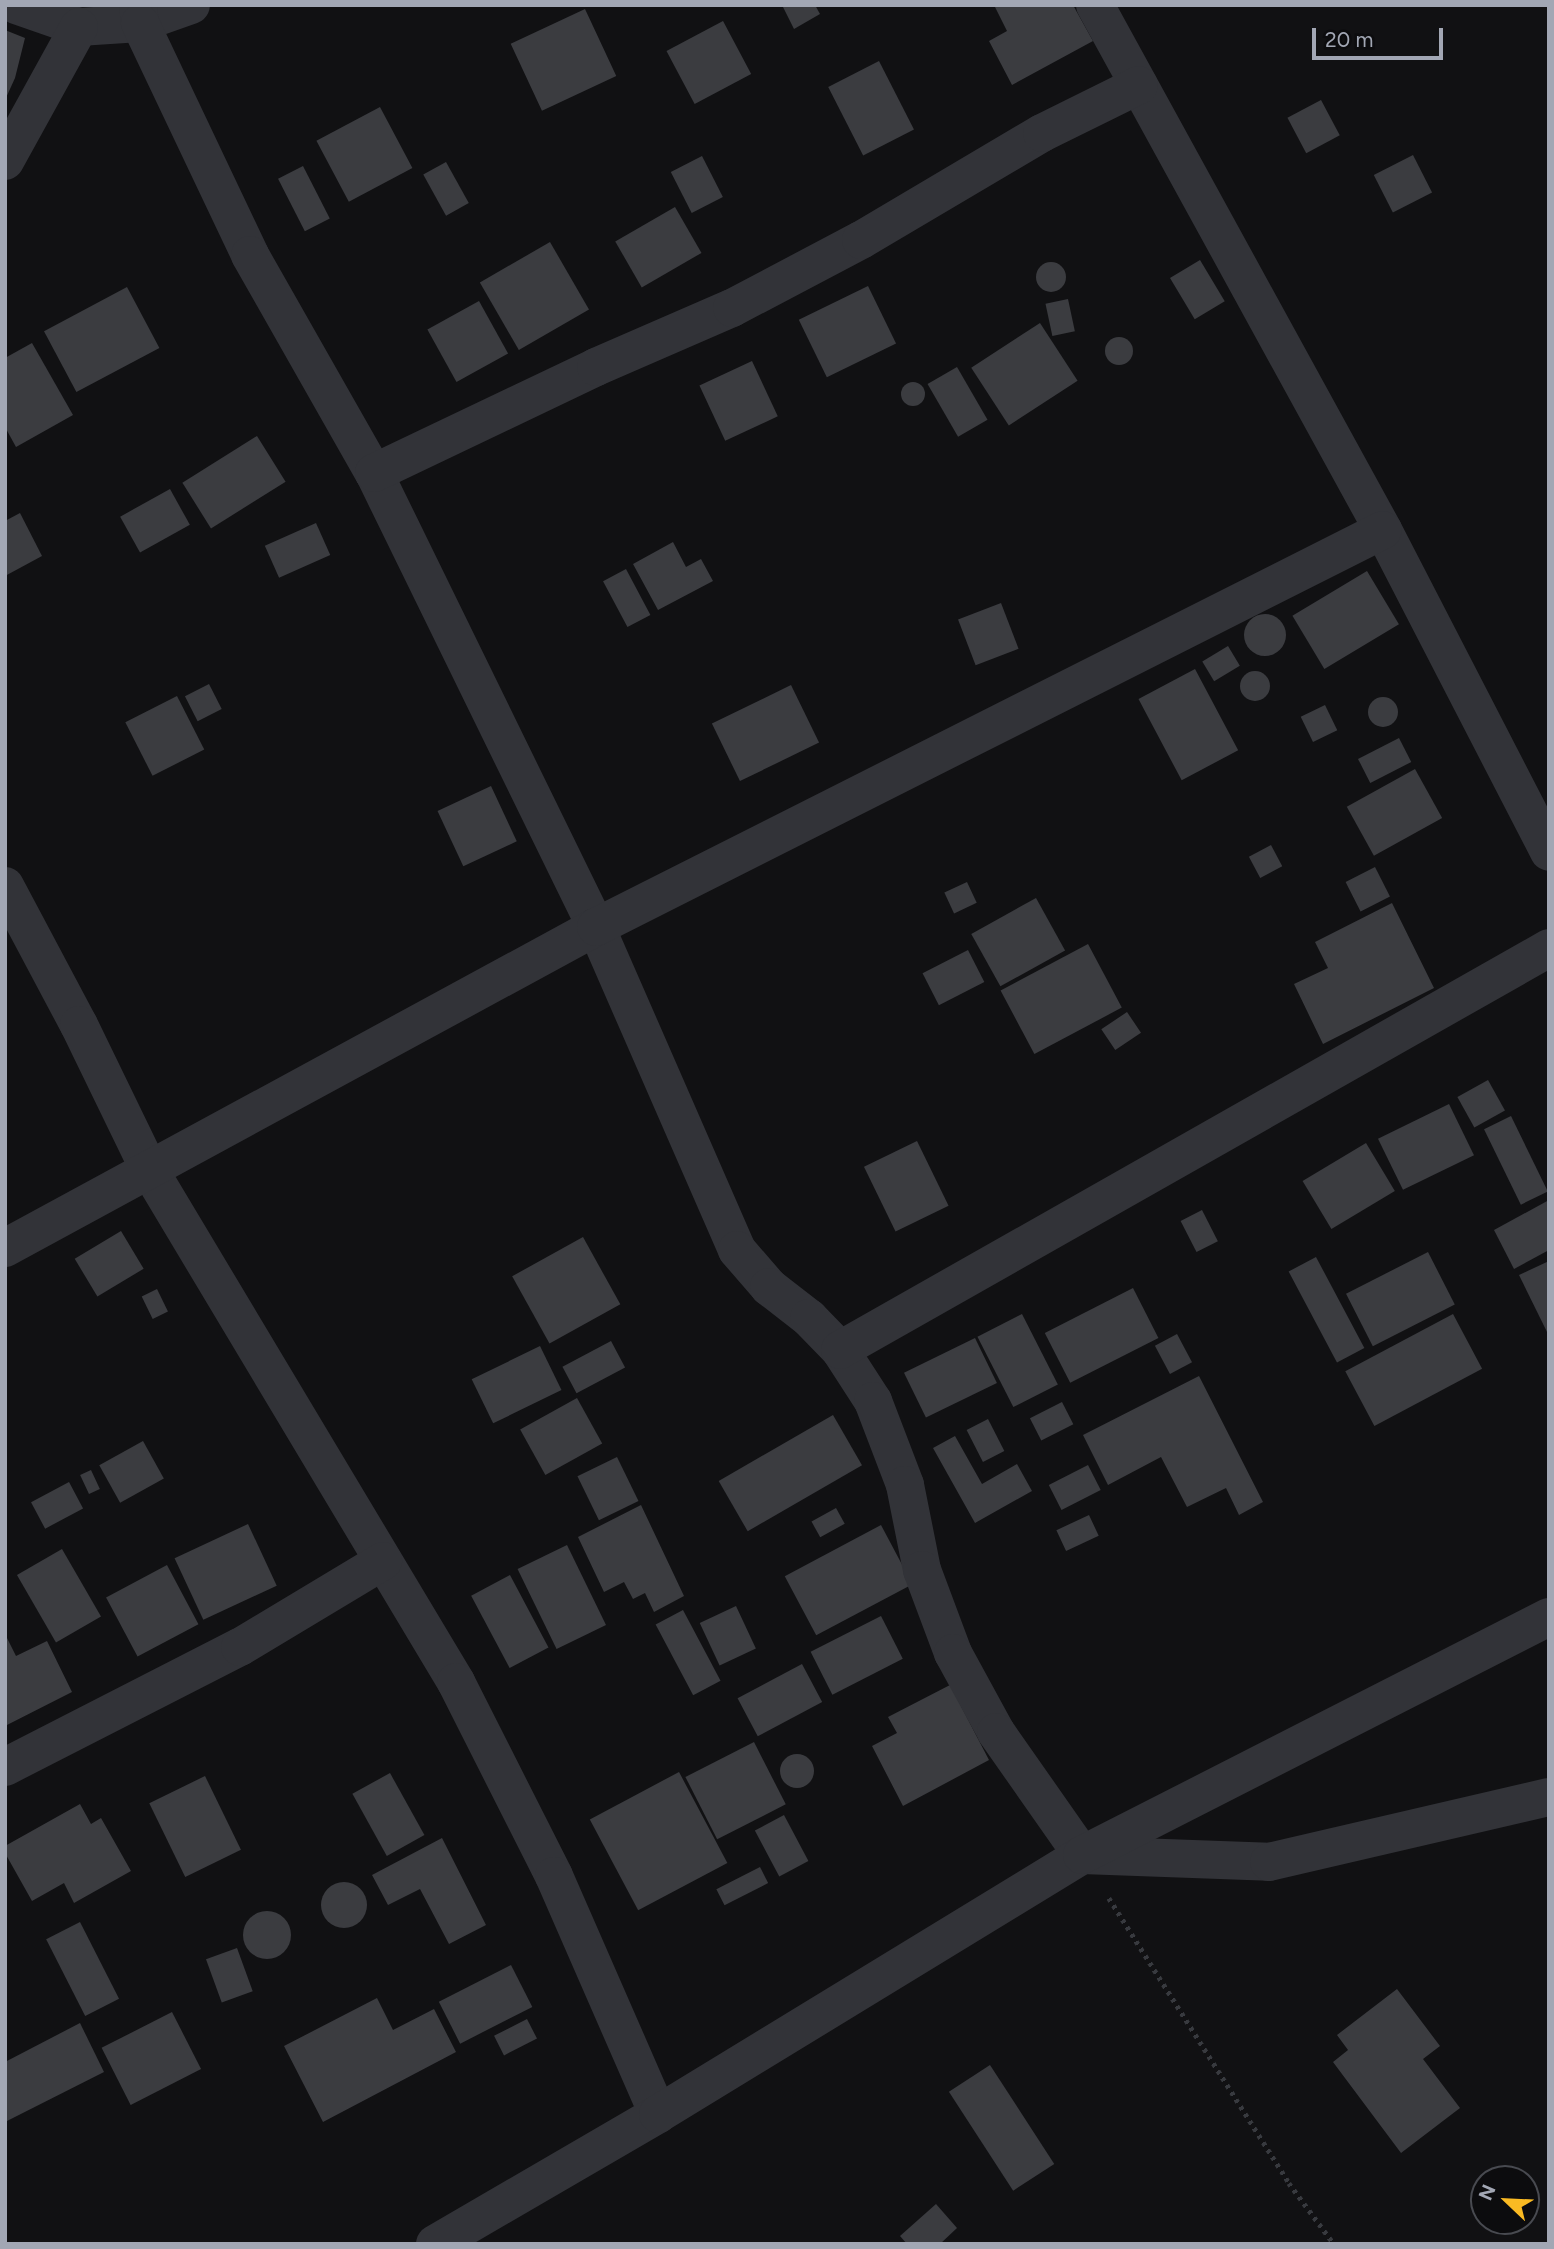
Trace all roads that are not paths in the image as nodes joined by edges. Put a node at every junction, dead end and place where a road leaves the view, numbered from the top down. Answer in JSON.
{"nodes":[{"id":1,"x":16,"y":5,"type":"edge"},
{"id":2,"x":191,"y":5,"type":"edge"},
{"id":3,"x":1096,"y":5,"type":"edge"},
{"id":4,"x":139,"y":14,"type":"edge"},
{"id":5,"x":79,"y":27,"type":"junction"},
{"id":6,"x":1139,"y":85,"type":"junction"},
{"id":7,"x":5,"y":161,"type":"edge"},
{"id":8,"x":374,"y":473,"type":"junction"},
{"id":9,"x":1383,"y":530,"type":"junction"},
{"id":10,"x":1549,"y":852,"type":"edge"},
{"id":11,"x":5,"y":887,"type":"edge"},
{"id":12,"x":596,"y":927,"type":"junction"},
{"id":13,"x":1549,"y":948,"type":"edge"},
{"id":14,"x":150,"y":1171,"type":"junction"},
{"id":15,"x":5,"y":1248,"type":"edge"},
{"id":16,"x":840,"y":1350,"type":"junction"},
{"id":17,"x":383,"y":1561,"type":"junction"},
{"id":18,"x":1549,"y":1617,"type":"edge"},
{"id":19,"x":5,"y":1767,"type":"edge"},
{"id":20,"x":1549,"y":1797,"type":"edge"},
{"id":21,"x":1082,"y":1855,"type":"junction"},
{"id":22,"x":658,"y":2114,"type":"junction"},
{"id":23,"x":435,"y":2244,"type":"edge"}],
"edges":[{"from":1,"to":5,"type":"street"},
{"from":2,"to":4,"type":"street"},
{"from":3,"to":6,"type":"street"},
{"from":4,"to":5,"type":"street"},
{"from":4,"to":8,"type":"street"},
{"from":5,"to":7,"type":"street"},
{"from":6,"to":8,"type":"street"},
{"from":6,"to":9,"type":"street"},
{"from":8,"to":12,"type":"street"},
{"from":9,"to":10,"type":"street"},
{"from":9,"to":12,"type":"street"},
{"from":11,"to":14,"type":"street"},
{"from":12,"to":14,"type":"street"},
{"from":12,"to":16,"type":"street"},
{"from":13,"to":16,"type":"street"},
{"from":14,"to":15,"type":"street"},
{"from":14,"to":17,"type":"street"},
{"from":16,"to":21,"type":"street"},
{"from":17,"to":19,"type":"street"},
{"from":17,"to":22,"type":"street"},
{"from":18,"to":21,"type":"street"},
{"from":20,"to":21,"type":"street"},
{"from":21,"to":22,"type":"street"},
{"from":22,"to":23,"type":"street"}]}
